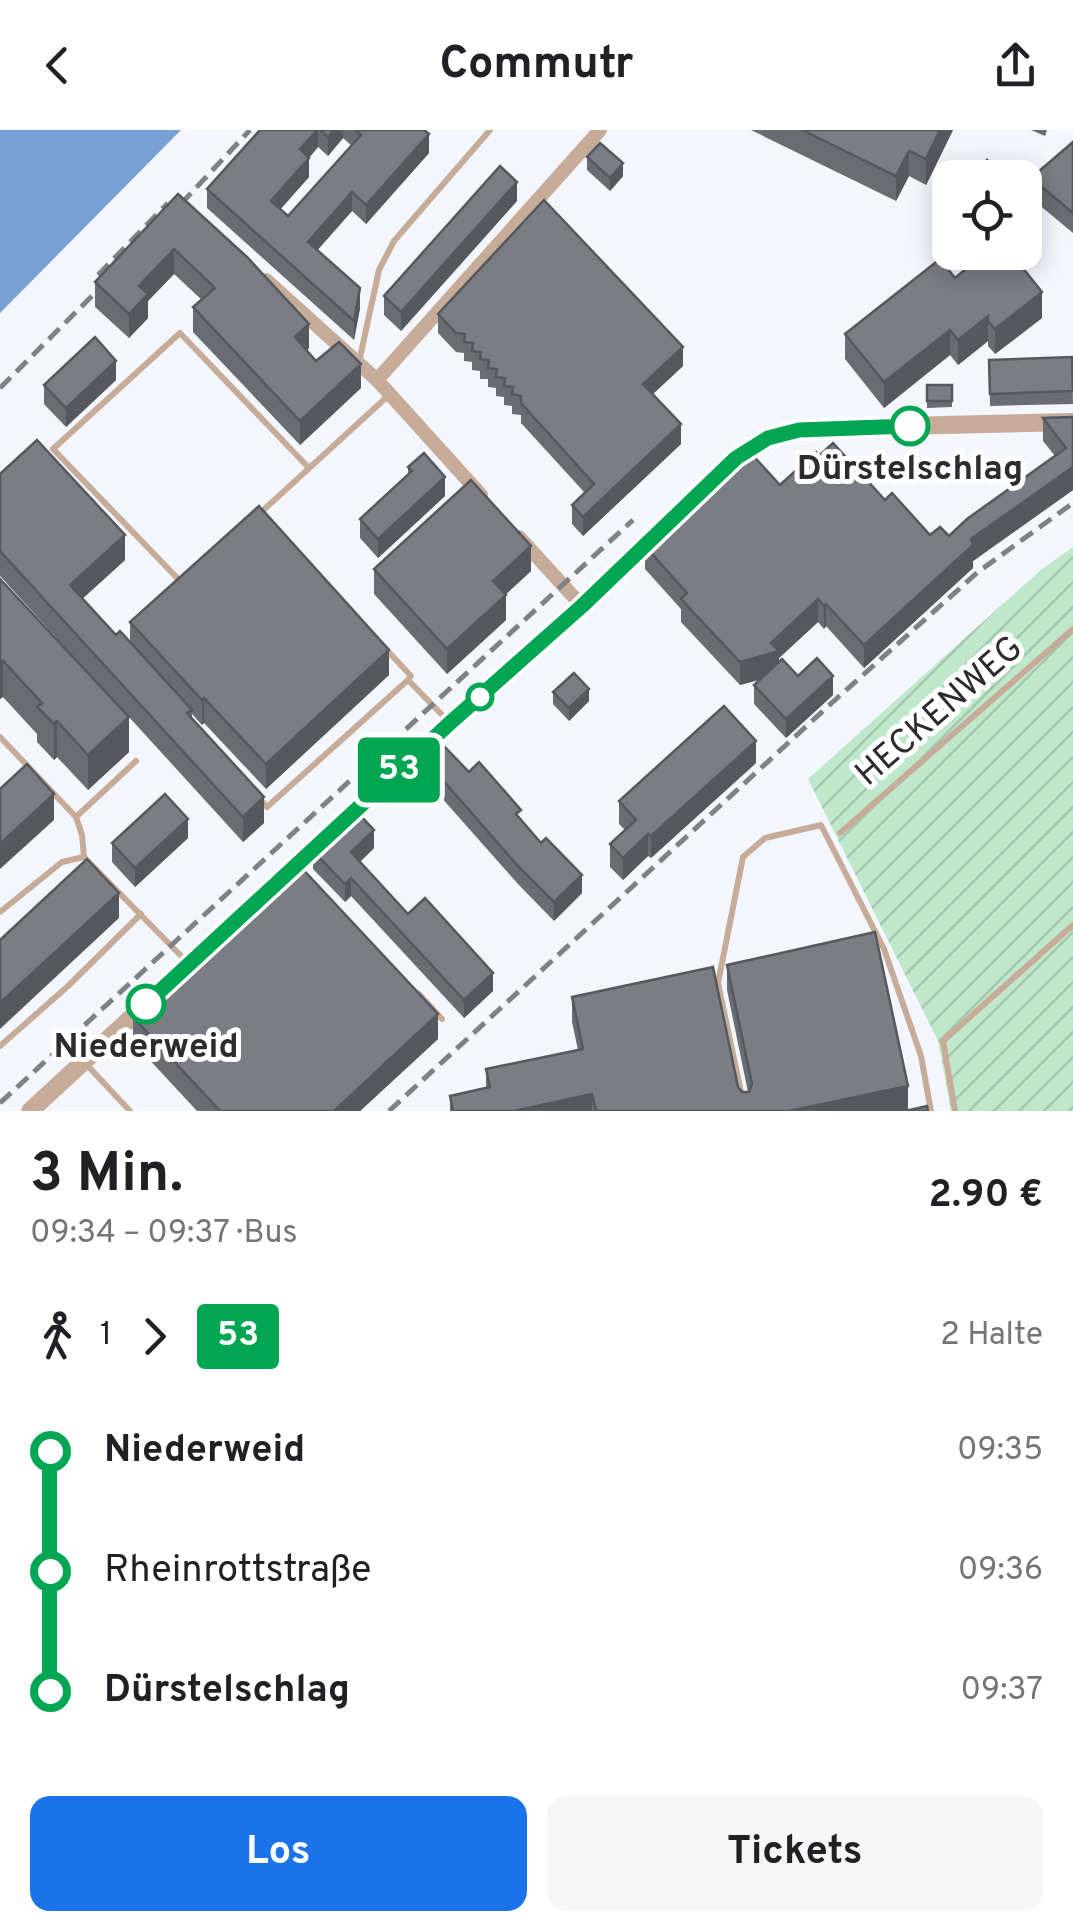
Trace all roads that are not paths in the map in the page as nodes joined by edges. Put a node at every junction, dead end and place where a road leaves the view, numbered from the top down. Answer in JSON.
{"nodes":[{"id":1,"x":490,"y":130,"type":"edge"},
{"id":2,"x":600,"y":130,"type":"edge"},
{"id":3,"x":257,"y":272,"type":"edge"},
{"id":4,"x":358,"y":363,"type":"junction"},
{"id":5,"x":376,"y":380,"type":"junction"},
{"id":6,"x":390,"y":395,"type":"junction"},
{"id":7,"x":1073,"y":422,"type":"edge"},
{"id":8,"x":308,"y":467,"type":"junction"},
{"id":9,"x":494,"y":509,"type":"edge"},
{"id":10,"x":260,"y":512,"type":"junction"},
{"id":11,"x":247,"y":524,"type":"edge"},
{"id":12,"x":507,"y":524,"type":"edge"},
{"id":13,"x":273,"y":526,"type":"edge"},
{"id":14,"x":195,"y":571,"type":"edge"},
{"id":15,"x":582,"y":606,"type":"junction"},
{"id":16,"x":1073,"y":629,"type":"edge"},
{"id":17,"x":374,"y":635,"type":"edge"},
{"id":18,"x":408,"y":680,"type":"junction"},
{"id":19,"x":450,"y":723,"type":"junction"},
{"id":20,"x":0,"y":737,"type":"edge"},
{"id":21,"x":136,"y":761,"type":"dead end"},
{"id":22,"x":254,"y":793,"type":"edge"},
{"id":23,"x":76,"y":817,"type":"junction"},
{"id":24,"x":840,"y":833,"type":"dead end"},
{"id":25,"x":84,"y":856,"type":"junction"},
{"id":26,"x":0,"y":912,"type":"edge"},
{"id":27,"x":141,"y":914,"type":"junction"},
{"id":28,"x":1073,"y":925,"type":"edge"},
{"id":29,"x":189,"y":964,"type":"junction"},
{"id":30,"x":416,"y":991,"type":"edge"},
{"id":31,"x":442,"y":1019,"type":"edge"},
{"id":32,"x":0,"y":1046,"type":"edge"},
{"id":33,"x":84,"y":1061,"type":"junction"},
{"id":34,"x":30,"y":1111,"type":"edge"},
{"id":35,"x":130,"y":1111,"type":"edge"},
{"id":36,"x":746,"y":1111,"type":"edge"},
{"id":37,"x":931,"y":1111,"type":"edge"},
{"id":38,"x":955,"y":1111,"type":"edge"}],
"edges":[{"from":1,"to":4,"type":"lane"},
{"from":2,"to":5,"type":"street"},
{"from":3,"to":4,"type":"street"},
{"from":4,"to":5,"type":"street"},
{"from":5,"to":6,"type":"street"},
{"from":6,"to":8,"type":"lane"},
{"from":6,"to":9,"type":"street"},
{"from":7,"to":15,"type":"street"},
{"from":8,"to":10,"type":"lane"},
{"from":8,"to":14,"type":"lane"},
{"from":10,"to":11,"type":"lane"},
{"from":10,"to":13,"type":"lane"},
{"from":12,"to":15,"type":"street"},
{"from":15,"to":19,"type":"street"},
{"from":16,"to":24,"type":"lane","name":"HECKENWEG"},
{"from":17,"to":18,"type":"lane"},
{"from":18,"to":19,"type":"lane"},
{"from":18,"to":22,"type":"lane"},
{"from":19,"to":29,"type":"street"},
{"from":20,"to":23,"type":"lane"},
{"from":21,"to":23,"type":"lane"},
{"from":23,"to":25,"type":"lane"},
{"from":25,"to":26,"type":"lane"},
{"from":25,"to":27,"type":"lane"},
{"from":27,"to":29,"type":"lane"},
{"from":27,"to":32,"type":"lane"},
{"from":28,"to":38,"type":"lane"},
{"from":29,"to":33,"type":"street"},
{"from":30,"to":31,"type":"lane"},
{"from":33,"to":34,"type":"street"},
{"from":33,"to":35,"type":"lane"},
{"from":36,"to":37,"type":"lane"}]}
